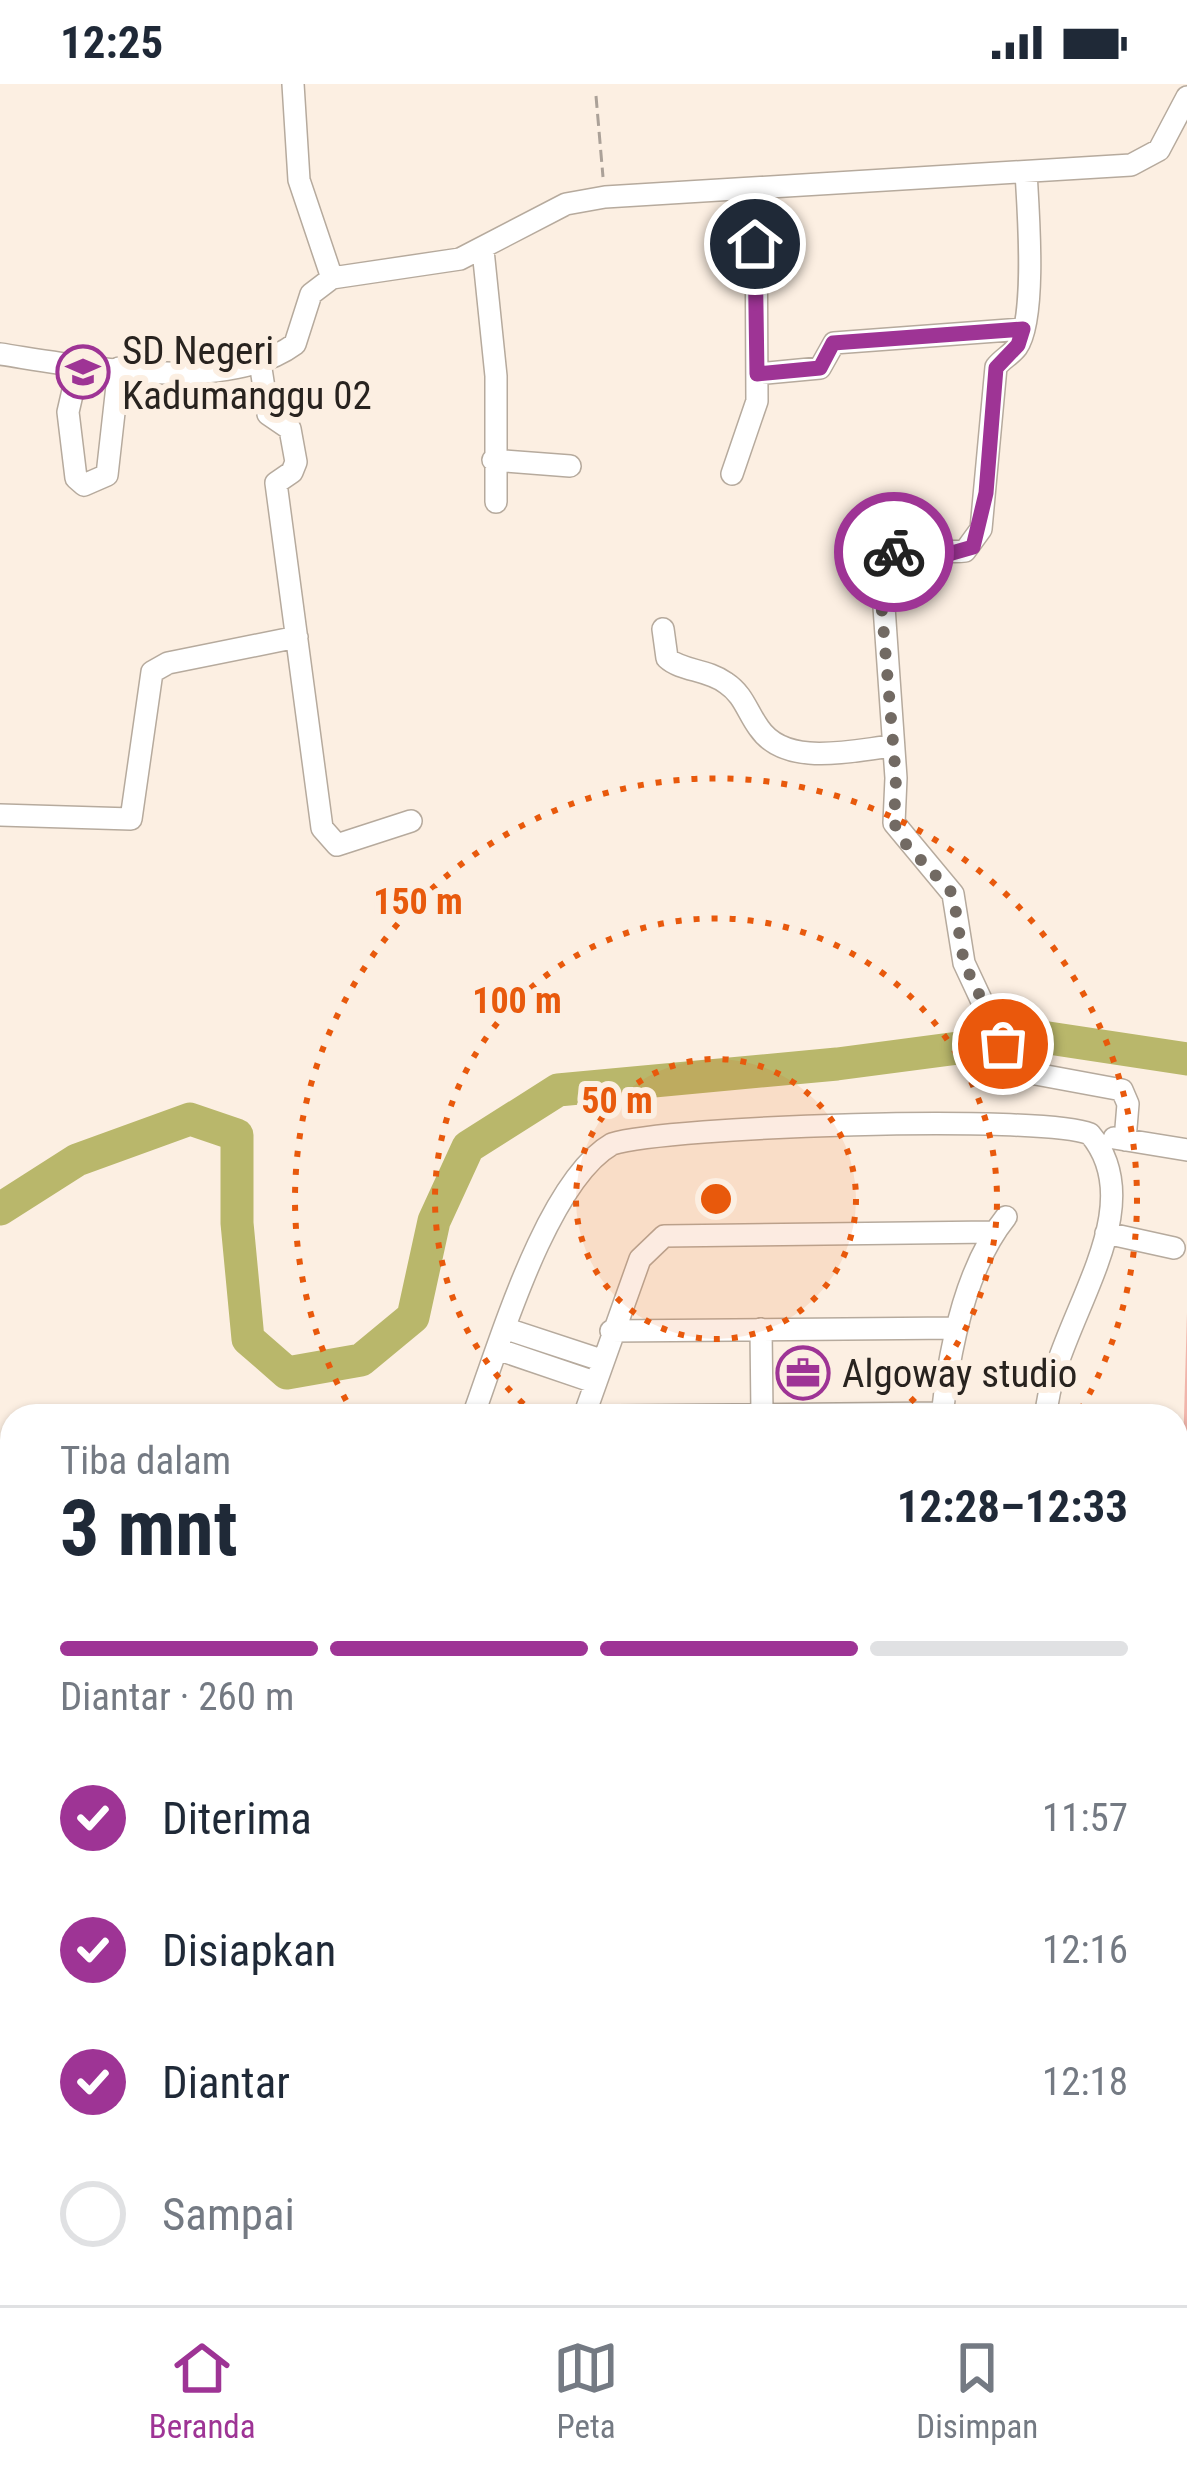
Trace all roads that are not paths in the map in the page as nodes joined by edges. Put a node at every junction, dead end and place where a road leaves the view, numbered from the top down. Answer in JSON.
{"nodes":[{"id":1,"x":293,"y":84,"type":"edge"},
{"id":2,"x":1183,"y":94,"type":"edge"},
{"id":3,"x":1026,"y":172,"type":"junction"},
{"id":4,"x":756,"y":190,"type":"junction"},
{"id":5,"x":483,"y":250,"type":"junction"},
{"id":6,"x":332,"y":278,"type":"junction"},
{"id":7,"x":1023,"y":329,"type":"junction"},
{"id":8,"x":0,"y":354,"type":"edge"},
{"id":9,"x":260,"y":362,"type":"junction"},
{"id":10,"x":79,"y":364,"type":"junction"},
{"id":11,"x":119,"y":368,"type":"junction"},
{"id":12,"x":757,"y":374,"type":"junction"},
{"id":13,"x":493,"y":460,"type":"junction"},
{"id":14,"x":570,"y":466,"type":"dead end"},
{"id":15,"x":732,"y":474,"type":"dead end"},
{"id":16,"x":496,"y":502,"type":"dead end"},
{"id":17,"x":663,"y":629,"type":"dead end"},
{"id":18,"x":297,"y":637,"type":"junction"},
{"id":19,"x":893,"y":746,"type":"junction"},
{"id":20,"x":0,"y":814,"type":"edge"},
{"id":21,"x":410,"y":820,"type":"dead end"},
{"id":22,"x":1090,"y":1134,"type":"junction"},
{"id":23,"x":1125,"y":1140,"type":"junction"},
{"id":24,"x":1187,"y":1150,"type":"edge"},
{"id":25,"x":1106,"y":1233,"type":"junction"},
{"id":26,"x":1174,"y":1248,"type":"dead end"},
{"id":27,"x":956,"y":1328,"type":"junction"},
{"id":28,"x":760,"y":1330,"type":"junction"},
{"id":29,"x":611,"y":1331,"type":"junction"},
{"id":30,"x":501,"y":1339,"type":"junction"},
{"id":31,"x":601,"y":1360,"type":"junction"},
{"id":32,"x":594,"y":1382,"type":"junction"},
{"id":33,"x":477,"y":1404,"type":"edge"},
{"id":34,"x":588,"y":1404,"type":"edge"},
{"id":35,"x":762,"y":1404,"type":"edge"},
{"id":36,"x":944,"y":1404,"type":"edge"},
{"id":37,"x":1048,"y":1404,"type":"edge"},
{"id":38,"x":0,"y":1628,"type":"edge"},
{"id":39,"x":0,"y":1642,"type":"edge"}],
"edges":[{"from":1,"to":6,"type":"street"},
{"from":2,"to":3,"type":"street"},
{"from":3,"to":4,"type":"street"},
{"from":3,"to":7,"type":"street"},
{"from":4,"to":5,"type":"street"},
{"from":4,"to":12,"type":"street"},
{"from":5,"to":6,"type":"street"},
{"from":5,"to":13,"type":"street"},
{"from":6,"to":9,"type":"street"},
{"from":7,"to":12,"type":"street"},
{"from":7,"to":19,"type":"street"},
{"from":8,"to":10,"type":"street"},
{"from":9,"to":11,"type":"street"},
{"from":9,"to":18,"type":"street"},
{"from":10,"to":11,"type":"street"},
{"from":10,"to":11,"type":"street"},
{"from":12,"to":15,"type":"street"},
{"from":13,"to":14,"type":"street"},
{"from":13,"to":16,"type":"street"},
{"from":17,"to":19,"type":"street"},
{"from":18,"to":20,"type":"street"},
{"from":18,"to":21,"type":"street"},
{"from":19,"to":23,"type":"street"},
{"from":22,"to":23,"type":"street"},
{"from":22,"to":25,"type":"street"},
{"from":22,"to":30,"type":"street"},
{"from":23,"to":24,"type":"street"},
{"from":25,"to":26,"type":"street"},
{"from":25,"to":37,"type":"street"},
{"from":27,"to":28,"type":"street"},
{"from":27,"to":29,"type":"street"},
{"from":27,"to":36,"type":"street"},
{"from":28,"to":29,"type":"street"},
{"from":28,"to":35,"type":"street"},
{"from":29,"to":31,"type":"street"},
{"from":30,"to":31,"type":"street"},
{"from":30,"to":32,"type":"street"},
{"from":30,"to":33,"type":"street"},
{"from":31,"to":32,"type":"street"},
{"from":32,"to":34,"type":"street"},
{"from":38,"to":39,"type":"street"}]}
